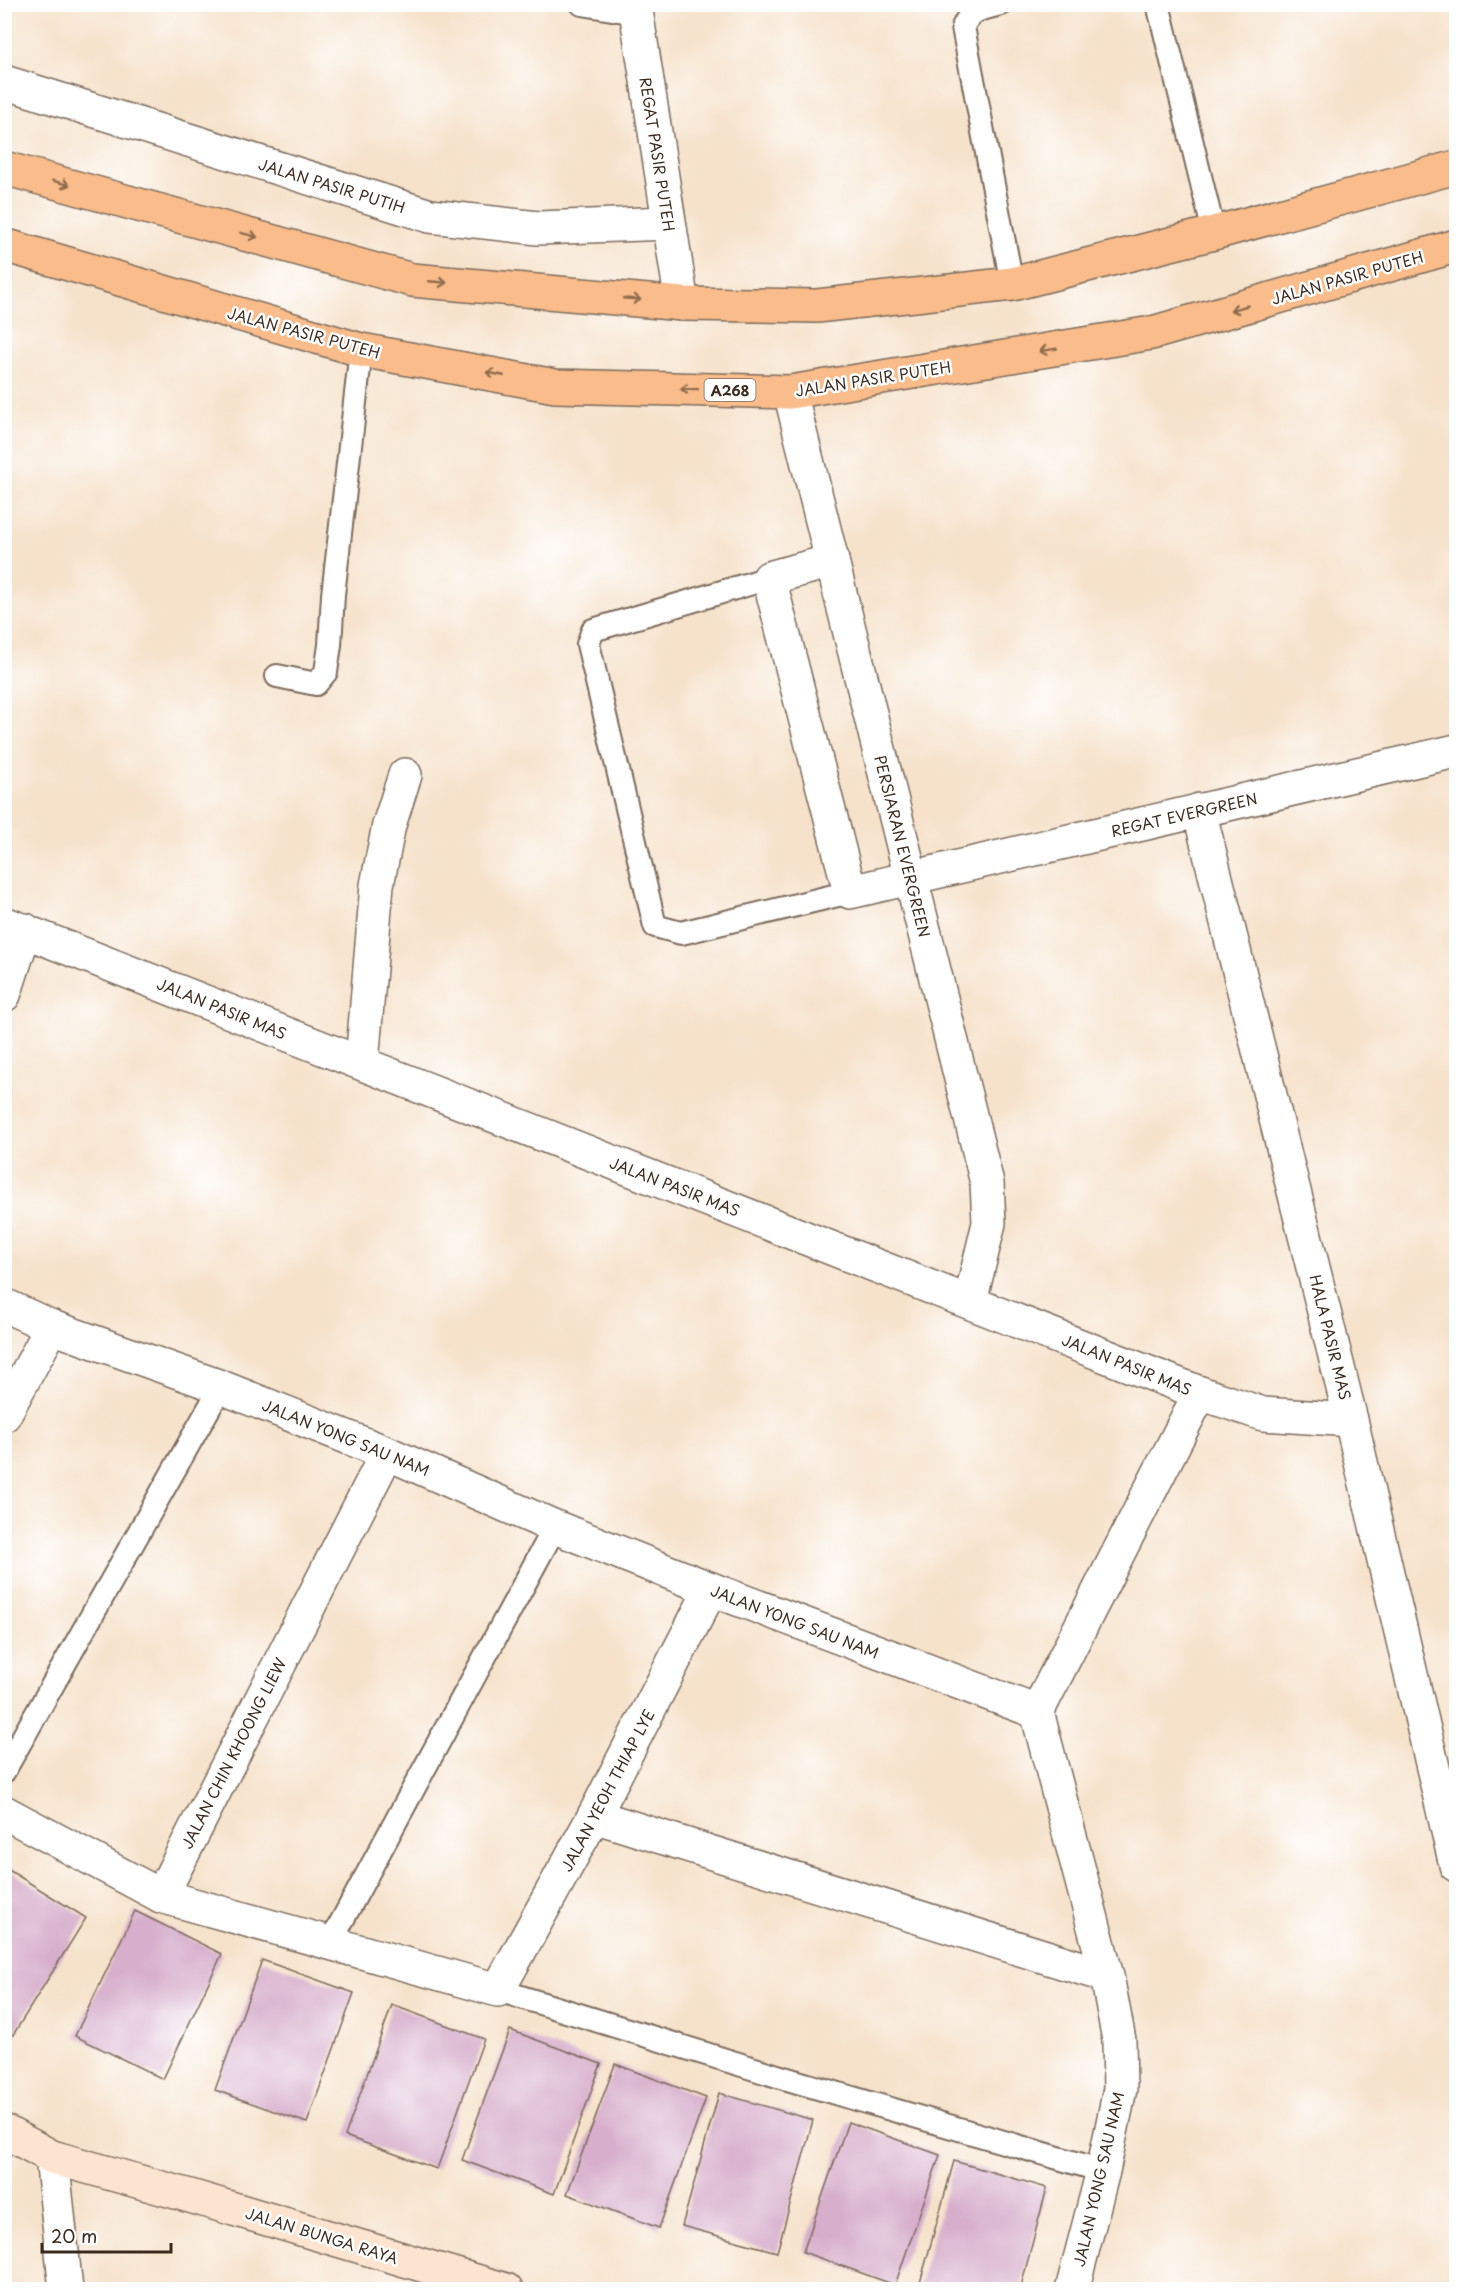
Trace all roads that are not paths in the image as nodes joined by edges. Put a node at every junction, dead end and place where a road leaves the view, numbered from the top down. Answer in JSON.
{"nodes":[{"id":1,"x":582,"y":4,"type":"edge"},
{"id":2,"x":1001,"y":4,"type":"edge"},
{"id":3,"x":1158,"y":4,"type":"edge"},
{"id":4,"x":635,"y":9,"type":"edge"},
{"id":5,"x":4,"y":82,"type":"edge"},
{"id":6,"x":1456,"y":167,"type":"edge"},
{"id":7,"x":4,"y":168,"type":"edge"},
{"id":8,"x":669,"y":223,"type":"junction"},
{"id":9,"x":1214,"y":233,"type":"junction"},
{"id":10,"x":4,"y":245,"type":"edge"},
{"id":11,"x":1456,"y":246,"type":"edge"},
{"id":12,"x":1012,"y":284,"type":"junction"},
{"id":13,"x":682,"y":304,"type":"junction"},
{"id":14,"x":361,"y":350,"type":"junction"},
{"id":15,"x":790,"y":392,"type":"junction"},
{"id":16,"x":832,"y":561,"type":"junction"},
{"id":17,"x":769,"y":578,"type":"junction"},
{"id":18,"x":277,"y":676,"type":"dead end"},
{"id":19,"x":1456,"y":751,"type":"edge"},
{"id":20,"x":405,"y":775,"type":"dead end"},
{"id":21,"x":1199,"y":810,"type":"junction"},
{"id":22,"x":911,"y":878,"type":"junction"},
{"id":23,"x":850,"y":892,"type":"junction"},
{"id":24,"x":15,"y":926,"type":"edge"},
{"id":25,"x":4,"y":995,"type":"edge"},
{"id":26,"x":362,"y":1063,"type":"junction"},
{"id":27,"x":970,"y":1302,"type":"junction"},
{"id":28,"x":4,"y":1305,"type":"edge"},
{"id":29,"x":52,"y":1327,"type":"junction"},
{"id":30,"x":221,"y":1387,"type":"junction"},
{"id":31,"x":1200,"y":1393,"type":"junction"},
{"id":32,"x":4,"y":1415,"type":"edge"},
{"id":33,"x":1352,"y":1420,"type":"junction"},
{"id":34,"x":387,"y":1453,"type":"junction"},
{"id":35,"x":555,"y":1527,"type":"junction"},
{"id":36,"x":711,"y":1589,"type":"junction"},
{"id":37,"x":1037,"y":1712,"type":"junction"},
{"id":38,"x":4,"y":1771,"type":"edge"},
{"id":39,"x":4,"y":1812,"type":"edge"},
{"id":40,"x":594,"y":1816,"type":"junction"},
{"id":41,"x":1456,"y":1865,"type":"edge"},
{"id":42,"x":160,"y":1896,"type":"junction"},
{"id":43,"x":330,"y":1943,"type":"junction"},
{"id":44,"x":1107,"y":1976,"type":"junction"},
{"id":45,"x":498,"y":1990,"type":"junction"},
{"id":46,"x":4,"y":2131,"type":"edge"},
{"id":47,"x":52,"y":2157,"type":"junction"},
{"id":48,"x":1103,"y":2171,"type":"junction"},
{"id":49,"x":66,"y":2289,"type":"edge"},
{"id":50,"x":506,"y":2289,"type":"edge"},
{"id":51,"x":1072,"y":2289,"type":"edge"}],
"edges":[{"from":1,"to":4,"type":"lane"},
{"from":2,"to":12,"type":"lane"},
{"from":3,"to":9,"type":"lane"},
{"from":4,"to":8,"type":"street","name":"REGAT PASIR PUTEH"},
{"from":5,"to":8,"type":"street","name":"JALAN PASIR PUTIH"},
{"from":6,"to":9,"type":"main road"},
{"from":7,"to":13,"type":"main road","one_way":true},
{"from":8,"to":13,"type":"street","name":"REGAT PASIR PUTEH"},
{"from":9,"to":12,"type":"main road"},
{"from":10,"to":14,"type":"main road","name":"JALAN PASIR PUTEH","number":"A268"},
{"from":11,"to":15,"type":"main road","name":"JALAN PASIR PUTEH","number":"A268","one_way":true},
{"from":12,"to":13,"type":"main road"},
{"from":15,"to":14,"type":"main road","name":"JALAN PASIR PUTEH","number":"A268","one_way":true},
{"from":14,"to":18,"type":"lane"},
{"from":15,"to":16,"type":"street","name":"PERSIARAN EVERGREEN"},
{"from":16,"to":17,"type":"street"},
{"from":16,"to":22,"type":"street","name":"PERSIARAN EVERGREEN"},
{"from":17,"to":23,"type":"street"},
{"from":17,"to":23,"type":"lane"},
{"from":19,"to":21,"type":"street","name":"REGAT EVERGREEN"},
{"from":20,"to":26,"type":"street"},
{"from":21,"to":22,"type":"street","name":"REGAT EVERGREEN"},
{"from":21,"to":33,"type":"street","name":"HALA PASIR MAS"},
{"from":22,"to":23,"type":"street","name":"REGAT EVERGREEN"},
{"from":22,"to":27,"type":"street","name":"PERSIARAN EVERGREEN"},
{"from":24,"to":25,"type":"street"},
{"from":24,"to":26,"type":"street","name":"JALAN PASIR MAS"},
{"from":26,"to":27,"type":"street","name":"JALAN PASIR MAS"},
{"from":27,"to":31,"type":"street","name":"JALAN PASIR MAS"},
{"from":28,"to":29,"type":"street","name":"JALAN YONG SAU NAM"},
{"from":29,"to":30,"type":"street","name":"JALAN YONG SAU NAM"},
{"from":29,"to":32,"type":"street"},
{"from":30,"to":34,"type":"street","name":"JALAN YONG SAU NAM"},
{"from":30,"to":38,"type":"lane"},
{"from":31,"to":33,"type":"street","name":"JALAN PASIR MAS"},
{"from":31,"to":37,"type":"street"},
{"from":33,"to":41,"type":"street","name":"HALA PASIR MAS"},
{"from":34,"to":35,"type":"street","name":"JALAN YONG SAU NAM"},
{"from":34,"to":42,"type":"street","name":"JALAN CHIN KHOONG LIEW"},
{"from":35,"to":36,"type":"street","name":"JALAN YONG SAU NAM"},
{"from":35,"to":43,"type":"lane"},
{"from":36,"to":37,"type":"street","name":"JALAN YONG SAU NAM"},
{"from":36,"to":40,"type":"street","name":"JALAN YEOH THIAP LYE"},
{"from":37,"to":44,"type":"street","name":"JALAN YONG SAU NAM"},
{"from":39,"to":42,"type":"street"},
{"from":40,"to":44,"type":"street"},
{"from":40,"to":45,"type":"street","name":"JALAN YEOH THIAP LYE"},
{"from":42,"to":43,"type":"street"},
{"from":43,"to":45,"type":"street"},
{"from":44,"to":48,"type":"street","name":"JALAN YONG SAU NAM"},
{"from":45,"to":48,"type":"lane"},
{"from":46,"to":47,"type":"main road","name":"JALAN BUNGA RAYA"},
{"from":47,"to":49,"type":"street"},
{"from":47,"to":50,"type":"main road","name":"JALAN BUNGA RAYA"},
{"from":48,"to":51,"type":"street","name":"JALAN YONG SAU NAM"}]}
